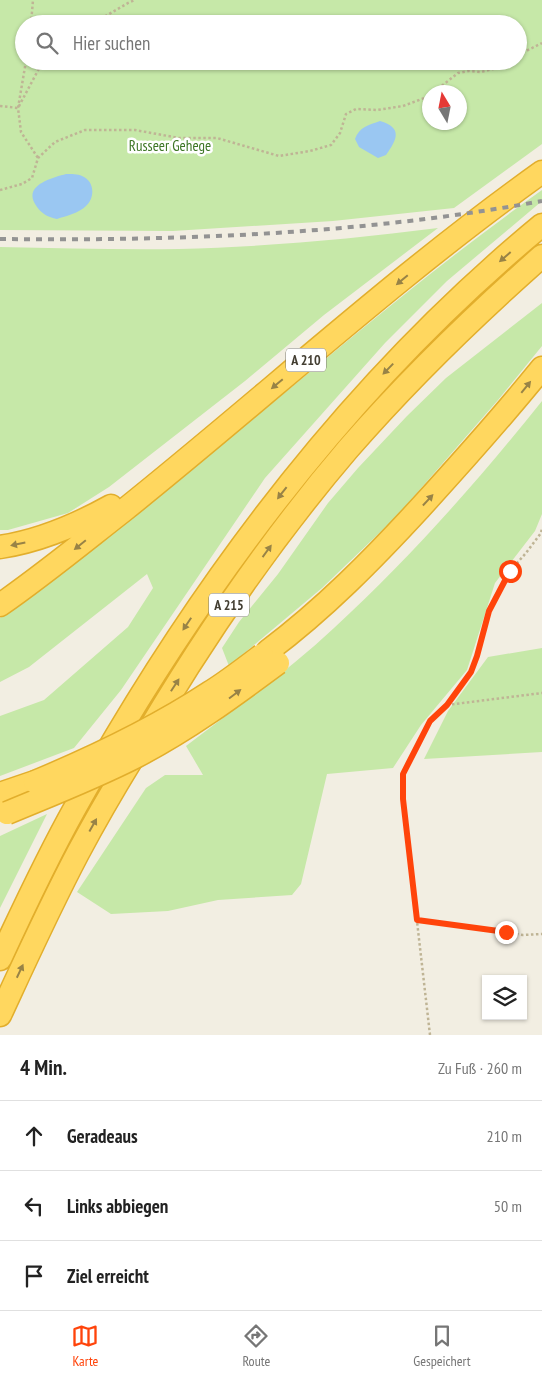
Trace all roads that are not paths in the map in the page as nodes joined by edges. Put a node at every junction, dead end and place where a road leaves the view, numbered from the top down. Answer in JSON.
{"nodes":[{"id":1,"x":542,"y":172,"type":"edge"},
{"id":2,"x":542,"y":225,"type":"edge"},
{"id":3,"x":542,"y":256,"type":"edge"},
{"id":4,"x":542,"y":368,"type":"edge"},
{"id":5,"x":172,"y":471,"type":"junction"},
{"id":6,"x":0,"y":547,"type":"edge"},
{"id":7,"x":0,"y":605,"type":"edge"},
{"id":8,"x":273,"y":657,"type":"junction"},
{"id":9,"x":2,"y":808,"type":"edge"},
{"id":10,"x":0,"y":959,"type":"edge"},
{"id":11,"x":0,"y":1015,"type":"edge"}],
"edges":[{"from":1,"to":5,"type":"highway","number":"A 210","one_way":true},
{"from":2,"to":10,"type":"highway","number":"A 215","one_way":true},
{"from":11,"to":3,"type":"highway","number":"A 215","one_way":true},
{"from":8,"to":4,"type":"highway","one_way":true},
{"from":5,"to":6,"type":"highway","one_way":true},
{"from":5,"to":7,"type":"highway","number":"A 210","one_way":true},
{"from":8,"to":9,"type":"highway","bridge":true},
{"from":9,"to":8,"type":"highway","one_way":true,"bridge":true}]}
